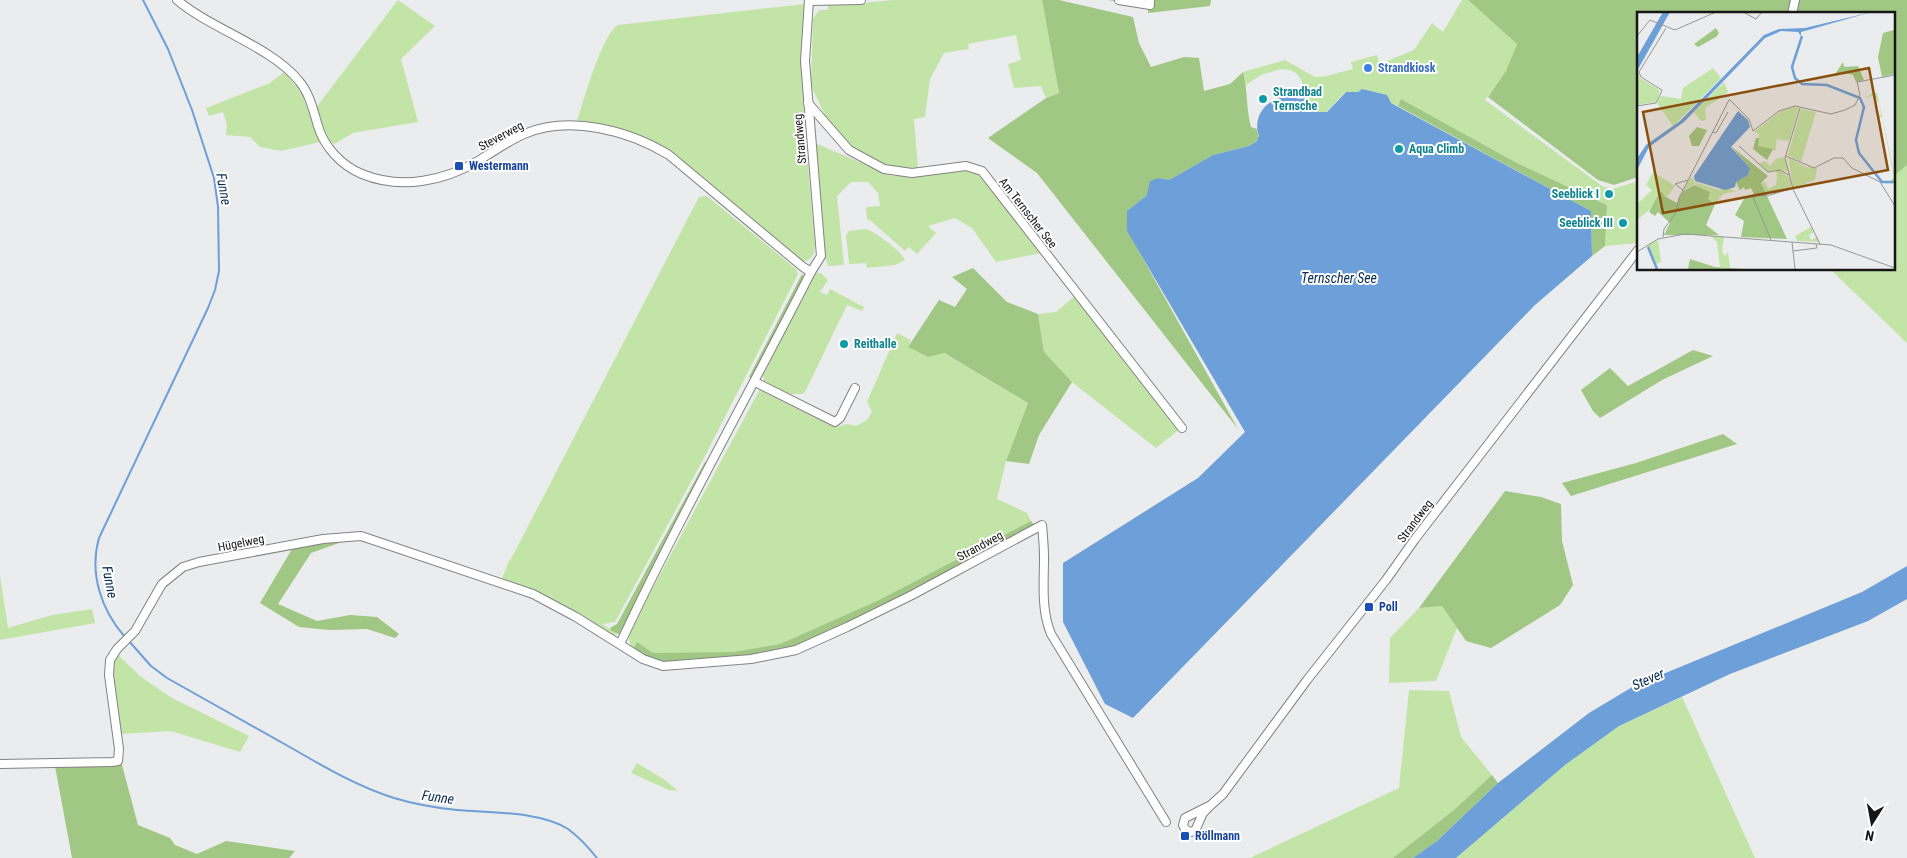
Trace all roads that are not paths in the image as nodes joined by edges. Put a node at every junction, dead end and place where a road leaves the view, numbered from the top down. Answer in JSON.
{"nodes":[{"id":1,"x":177,"y":0,"type":"edge"},
{"id":2,"x":861,"y":0,"type":"edge"},
{"id":3,"x":1119,"y":0,"type":"edge"},
{"id":4,"x":1150,"y":0,"type":"edge"},
{"id":5,"x":810,"y":1,"type":"edge"},
{"id":6,"x":808,"y":103,"type":"junction"},
{"id":7,"x":1637,"y":251,"type":"edge"},
{"id":8,"x":811,"y":272,"type":"junction"},
{"id":9,"x":755,"y":382,"type":"junction"},
{"id":10,"x":855,"y":388,"type":"dead end"},
{"id":11,"x":1182,"y":428,"type":"dead end"},
{"id":12,"x":620,"y":644,"type":"junction"},
{"id":13,"x":0,"y":764,"type":"edge"},
{"id":14,"x":1211,"y":804,"type":"dead end"},
{"id":15,"x":1166,"y":822,"type":"dead end"}],
"edges":[{"from":1,"to":8,"type":"street","name":"Steverweg"},
{"from":2,"to":5,"type":"street","name":"Strandweg"},
{"from":3,"to":4,"type":"street"},
{"from":5,"to":6,"type":"street","name":"Strandweg"},
{"from":6,"to":8,"type":"street","name":"Strandweg"},
{"from":6,"to":11,"type":"street","name":"Am Ternscher See"},
{"from":7,"to":14,"type":"street","name":"Strandweg"},
{"from":8,"to":9,"type":"street","name":"Strandweg"},
{"from":9,"to":10,"type":"street"},
{"from":9,"to":12,"type":"street","name":"Strandweg"},
{"from":12,"to":13,"type":"street","name":"Hügelweg"},
{"from":12,"to":15,"type":"street","name":"Strandweg"}]}
